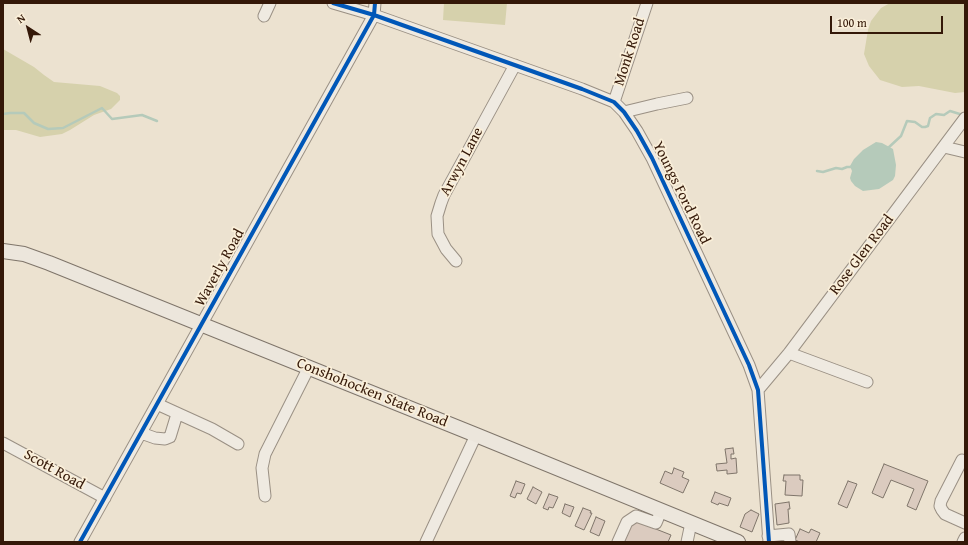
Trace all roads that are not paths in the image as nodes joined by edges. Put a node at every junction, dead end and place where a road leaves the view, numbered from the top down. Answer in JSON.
{"nodes":[{"id":1,"x":270,"y":3,"type":"edge"},
{"id":2,"x":333,"y":3,"type":"edge"},
{"id":3,"x":375,"y":3,"type":"edge"},
{"id":4,"x":647,"y":3,"type":"edge"},
{"id":5,"x":264,"y":16,"type":"dead end"},
{"id":6,"x":374,"y":16,"type":"junction"},
{"id":7,"x":515,"y":65,"type":"junction"},
{"id":8,"x":687,"y":98,"type":"dead end"},
{"id":9,"x":614,"y":102,"type":"junction"},
{"id":10,"x":624,"y":112,"type":"junction"},
{"id":11,"x":965,"y":118,"type":"edge"},
{"id":12,"x":944,"y":147,"type":"junction"},
{"id":13,"x":965,"y":152,"type":"edge"},
{"id":14,"x":3,"y":251,"type":"edge"},
{"id":15,"x":456,"y":262,"type":"dead end"},
{"id":16,"x":202,"y":324,"type":"junction"},
{"id":17,"x":789,"y":353,"type":"junction"},
{"id":18,"x":309,"y":367,"type":"junction"},
{"id":19,"x":867,"y":382,"type":"dead end"},
{"id":20,"x":758,"y":390,"type":"junction"},
{"id":21,"x":157,"y":404,"type":"junction"},
{"id":22,"x":177,"y":414,"type":"junction"},
{"id":23,"x":141,"y":433,"type":"junction"},
{"id":24,"x":476,"y":435,"type":"junction"},
{"id":25,"x":3,"y":443,"type":"edge"},
{"id":26,"x":238,"y":444,"type":"dead end"},
{"id":27,"x":962,"y":460,"type":"dead end"},
{"id":28,"x":265,"y":496,"type":"dead end"},
{"id":29,"x":104,"y":498,"type":"junction"},
{"id":30,"x":661,"y":511,"type":"junction"},
{"id":31,"x":691,"y":523,"type":"junction"},
{"id":32,"x":965,"y":523,"type":"edge"},
{"id":33,"x":965,"y":538,"type":"edge"},
{"id":34,"x":769,"y":539,"type":"edge"},
{"id":35,"x":80,"y":542,"type":"edge"},
{"id":36,"x":426,"y":542,"type":"edge"},
{"id":37,"x":618,"y":542,"type":"edge"},
{"id":38,"x":687,"y":542,"type":"edge"},
{"id":39,"x":738,"y":542,"type":"edge"},
{"id":40,"x":790,"y":542,"type":"edge"},
{"id":41,"x":963,"y":542,"type":"edge"}],
"edges":[{"from":1,"to":5,"type":"street"},
{"from":2,"to":6,"type":"street","name":"Youngs Ford Road"},
{"from":3,"to":6,"type":"street","name":"Waverly Road"},
{"from":4,"to":9,"type":"street","name":"Monk Road"},
{"from":6,"to":7,"type":"street","name":"Youngs Ford Road"},
{"from":6,"to":16,"type":"street","name":"Waverly Road"},
{"from":7,"to":9,"type":"street","name":"Youngs Ford Road"},
{"from":7,"to":15,"type":"street","name":"Arwyn Lane"},
{"from":8,"to":10,"type":"street"},
{"from":9,"to":10,"type":"street","name":"Youngs Ford Road"},
{"from":10,"to":20,"type":"street","name":"Youngs Ford Road"},
{"from":11,"to":12,"type":"street","name":"Rose Glen Road"},
{"from":12,"to":13,"type":"street"},
{"from":12,"to":17,"type":"street","name":"Rose Glen Road"},
{"from":14,"to":16,"type":"main road","name":"Conshohocken State Road"},
{"from":16,"to":18,"type":"main road","name":"Conshohocken State Road"},
{"from":16,"to":21,"type":"street","name":"Waverly Road"},
{"from":17,"to":19,"type":"street"},
{"from":17,"to":20,"type":"street","name":"Rose Glen Road"},
{"from":18,"to":24,"type":"main road","name":"Conshohocken State Road"},
{"from":18,"to":28,"type":"street"},
{"from":20,"to":34,"type":"street","name":"Youngs Ford Road"},
{"from":21,"to":22,"type":"street"},
{"from":21,"to":23,"type":"street","name":"Waverly Road"},
{"from":22,"to":23,"type":"street"},
{"from":22,"to":26,"type":"street"},
{"from":23,"to":29,"type":"street","name":"Waverly Road"},
{"from":24,"to":30,"type":"main road","name":"Conshohocken State Road"},
{"from":24,"to":36,"type":"street"},
{"from":25,"to":29,"type":"street","name":"Scott Road"},
{"from":27,"to":32,"type":"street"},
{"from":29,"to":35,"type":"street","name":"Waverly Road"},
{"from":30,"to":31,"type":"main road","name":"Conshohocken State Road"},
{"from":30,"to":37,"type":"street"},
{"from":31,"to":38,"type":"street"},
{"from":31,"to":39,"type":"main road","name":"Conshohocken State Road"},
{"from":33,"to":41,"type":"street"},
{"from":34,"to":40,"type":"street"}]}
